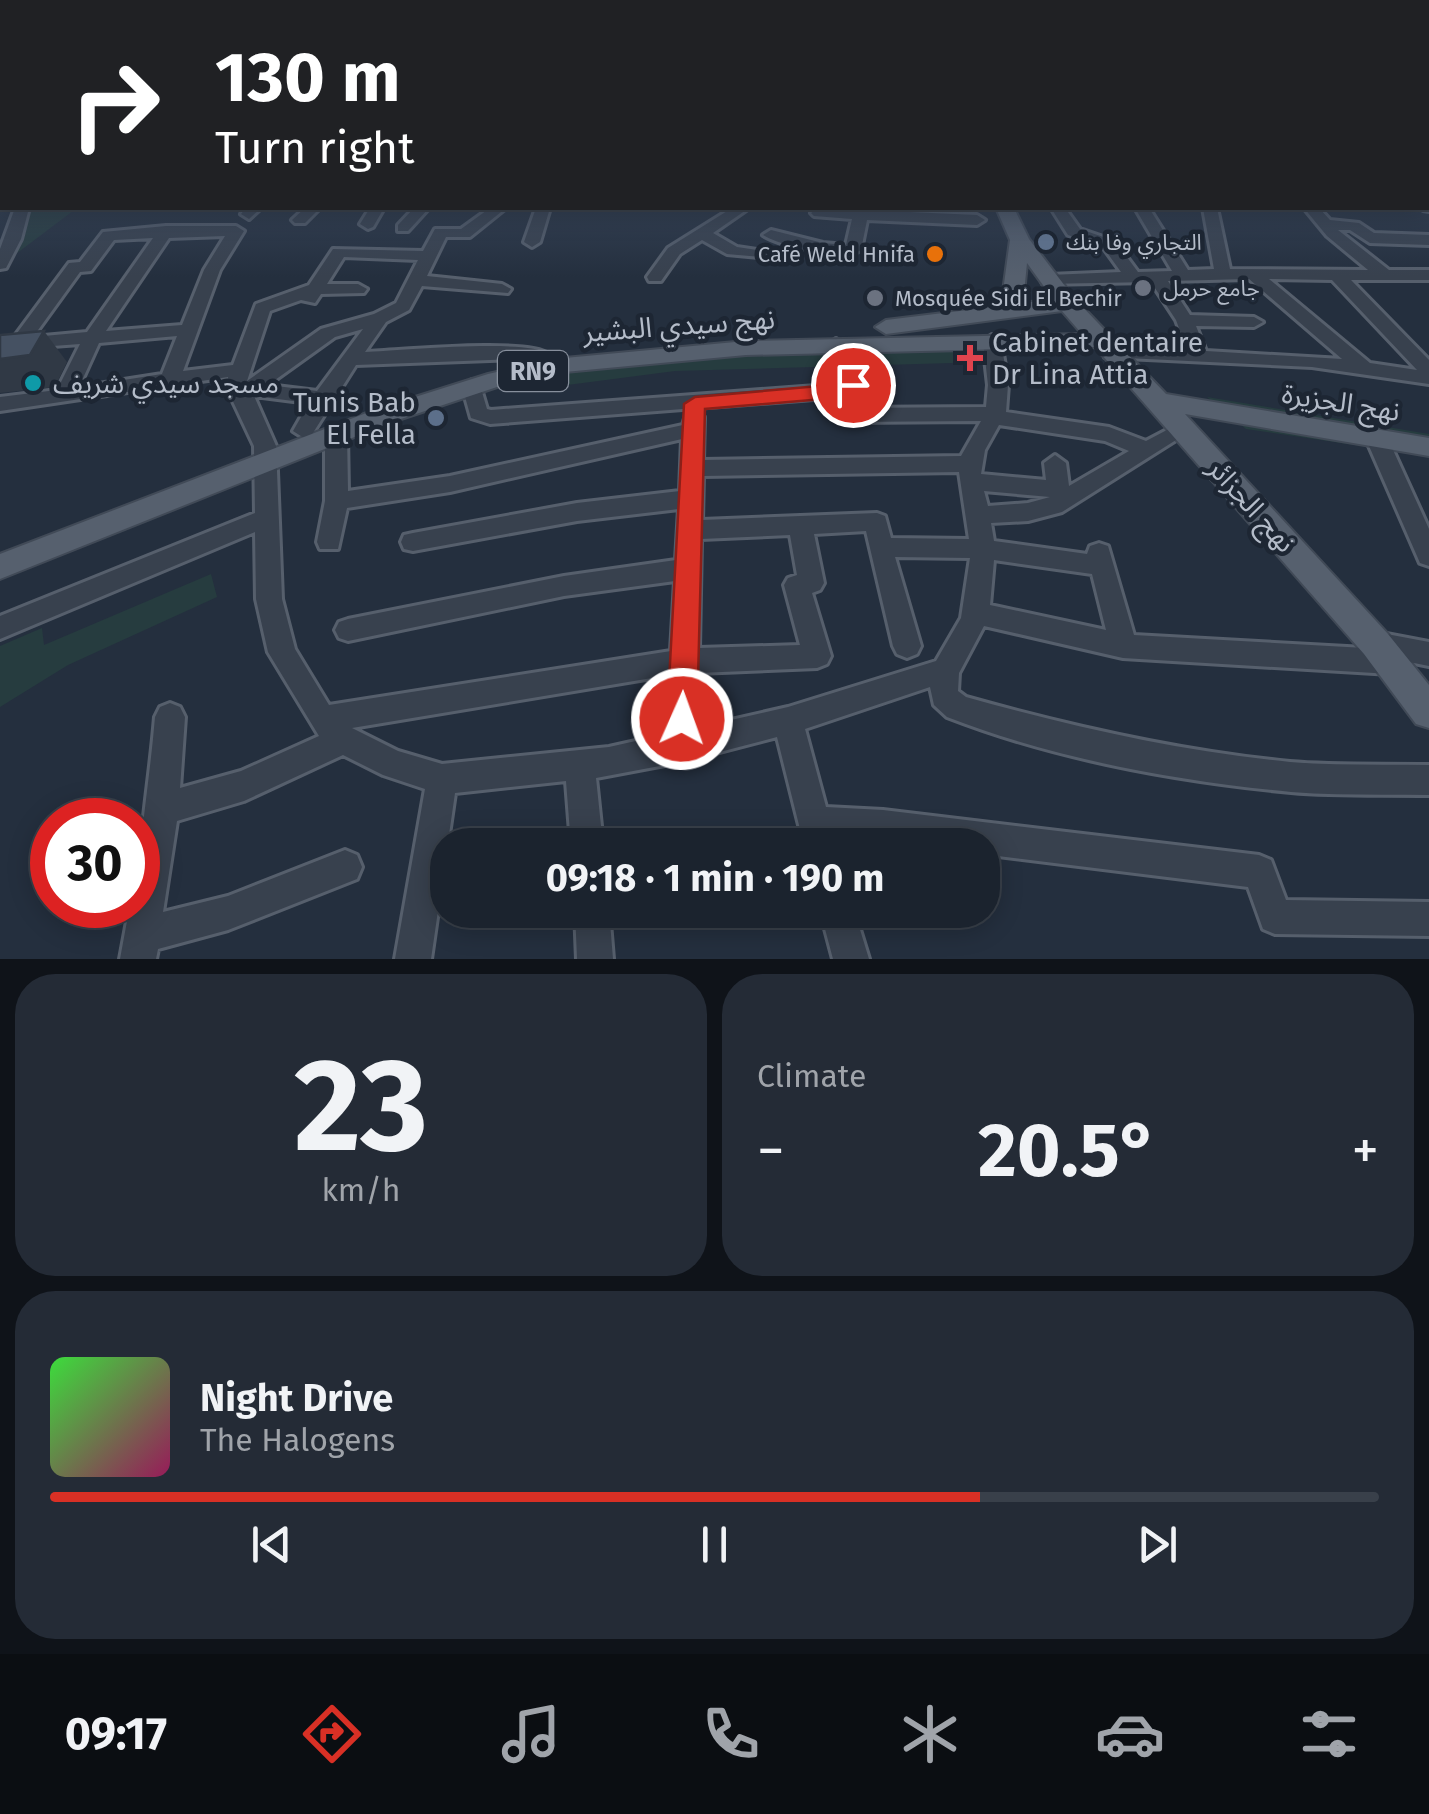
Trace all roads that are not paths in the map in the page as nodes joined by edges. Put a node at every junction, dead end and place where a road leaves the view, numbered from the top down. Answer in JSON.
{"nodes":[{"id":1,"x":21,"y":210,"type":"edge"},
{"id":2,"x":221,"y":210,"type":"dead end"},
{"id":3,"x":311,"y":210,"type":"edge"},
{"id":4,"x":375,"y":210,"type":"edge"},
{"id":5,"x":420,"y":210,"type":"edge"},
{"id":6,"x":496,"y":210,"type":"edge"},
{"id":7,"x":542,"y":210,"type":"edge"},
{"id":8,"x":705,"y":210,"type":"edge"},
{"id":9,"x":739,"y":210,"type":"edge"},
{"id":10,"x":1006,"y":210,"type":"edge"},
{"id":11,"x":1059,"y":210,"type":"edge"},
{"id":12,"x":1143,"y":210,"type":"edge"},
{"id":13,"x":1210,"y":210,"type":"edge"},
{"id":14,"x":1313,"y":210,"type":"edge"},
{"id":15,"x":819,"y":213,"type":"dead end"},
{"id":16,"x":860,"y":216,"type":"junction"},
{"id":17,"x":300,"y":220,"type":"dead end"},
{"id":18,"x":977,"y":220,"type":"dead end"},
{"id":19,"x":720,"y":221,"type":"junction"},
{"id":20,"x":368,"y":224,"type":"dead end"},
{"id":21,"x":1325,"y":224,"type":"junction"},
{"id":22,"x":402,"y":228,"type":"dead end"},
{"id":23,"x":166,"y":231,"type":"junction"},
{"id":24,"x":197,"y":231,"type":"junction"},
{"id":25,"x":700,"y":232,"type":"junction"},
{"id":26,"x":770,"y":235,"type":"dead end"},
{"id":27,"x":1020,"y":240,"type":"junction"},
{"id":28,"x":1429,"y":240,"type":"edge"},
{"id":29,"x":532,"y":242,"type":"dead end"},
{"id":30,"x":765,"y":254,"type":"dead end"},
{"id":31,"x":430,"y":256,"type":"junction"},
{"id":32,"x":0,"y":264,"type":"edge"},
{"id":33,"x":1223,"y":274,"type":"junction"},
{"id":34,"x":1254,"y":274,"type":"junction"},
{"id":35,"x":1183,"y":275,"type":"junction"},
{"id":36,"x":1429,"y":275,"type":"edge"},
{"id":37,"x":1156,"y":276,"type":"junction"},
{"id":38,"x":1336,"y":276,"type":"junction"},
{"id":39,"x":1385,"y":276,"type":"junction"},
{"id":40,"x":655,"y":277,"type":"dead end"},
{"id":41,"x":1133,"y":277,"type":"junction"},
{"id":42,"x":418,"y":280,"type":"junction"},
{"id":43,"x":1049,"y":280,"type":"junction"},
{"id":44,"x":502,"y":289,"type":"dead end"},
{"id":45,"x":358,"y":290,"type":"dead end"},
{"id":46,"x":311,"y":296,"type":"junction"},
{"id":47,"x":1067,"y":304,"type":"junction"},
{"id":48,"x":1011,"y":310,"type":"junction"},
{"id":49,"x":380,"y":318,"type":"junction"},
{"id":50,"x":1184,"y":320,"type":"junction"},
{"id":51,"x":1254,"y":322,"type":"dead end"},
{"id":52,"x":188,"y":330,"type":"junction"},
{"id":53,"x":92,"y":338,"type":"junction"},
{"id":54,"x":992,"y":341,"type":"junction"},
{"id":55,"x":20,"y":343,"type":"junction"},
{"id":56,"x":836,"y":345,"type":"junction"},
{"id":57,"x":662,"y":346,"type":"junction"},
{"id":58,"x":1106,"y":347,"type":"junction"},
{"id":59,"x":538,"y":354,"type":"junction"},
{"id":60,"x":1198,"y":355,"type":"junction"},
{"id":61,"x":351,"y":359,"type":"junction"},
{"id":62,"x":1362,"y":367,"type":"junction"},
{"id":63,"x":1426,"y":367,"type":"edge"},
{"id":64,"x":0,"y":369,"type":"edge"},
{"id":65,"x":171,"y":376,"type":"junction"},
{"id":66,"x":243,"y":385,"type":"junction"},
{"id":67,"x":472,"y":386,"type":"junction"},
{"id":68,"x":836,"y":391,"type":"junction"},
{"id":69,"x":64,"y":397,"type":"junction"},
{"id":70,"x":322,"y":398,"type":"junction"},
{"id":71,"x":1158,"y":401,"type":"junction"},
{"id":72,"x":0,"y":404,"type":"edge"},
{"id":73,"x":993,"y":416,"type":"junction"},
{"id":74,"x":694,"y":417,"type":"junction"},
{"id":75,"x":1243,"y":417,"type":"junction"},
{"id":76,"x":1184,"y":428,"type":"junction"},
{"id":77,"x":304,"y":431,"type":"junction"},
{"id":78,"x":336,"y":434,"type":"junction"},
{"id":79,"x":1377,"y":438,"type":"junction"},
{"id":80,"x":1429,"y":447,"type":"edge"},
{"id":81,"x":1144,"y":450,"type":"junction"},
{"id":82,"x":265,"y":453,"type":"junction"},
{"id":83,"x":1055,"y":464,"type":"dead end"},
{"id":84,"x":690,"y":468,"type":"junction"},
{"id":85,"x":970,"y":472,"type":"junction"},
{"id":86,"x":688,"y":499,"type":"junction"},
{"id":87,"x":337,"y":501,"type":"junction"},
{"id":88,"x":979,"y":515,"type":"junction"},
{"id":89,"x":266,"y":518,"type":"junction"},
{"id":90,"x":800,"y":526,"type":"junction"},
{"id":91,"x":687,"y":530,"type":"junction"},
{"id":92,"x":329,"y":542,"type":"dead end"},
{"id":93,"x":414,"y":542,"type":"dead end"},
{"id":94,"x":880,"y":547,"type":"junction"},
{"id":95,"x":0,"y":548,"type":"edge"},
{"id":96,"x":982,"y":549,"type":"junction"},
{"id":97,"x":1428,"y":553,"type":"edge"},
{"id":98,"x":0,"y":567,"type":"edge"},
{"id":99,"x":686,"y":569,"type":"junction"},
{"id":100,"x":976,"y":613,"type":"junction"},
{"id":101,"x":0,"y":628,"type":"edge"},
{"id":102,"x":348,"y":630,"type":"dead end"},
{"id":103,"x":907,"y":646,"type":"dead end"},
{"id":104,"x":1123,"y":646,"type":"junction"},
{"id":105,"x":1384,"y":653,"type":"junction"},
{"id":106,"x":1429,"y":654,"type":"edge"},
{"id":107,"x":684,"y":661,"type":"junction"},
{"id":108,"x":945,"y":670,"type":"junction"},
{"id":109,"x":1429,"y":712,"type":"edge"},
{"id":110,"x":170,"y":716,"type":"dead end"},
{"id":111,"x":788,"y":721,"type":"junction"},
{"id":112,"x":332,"y":730,"type":"junction"},
{"id":113,"x":681,"y":748,"type":"junction"},
{"id":114,"x":580,"y":766,"type":"junction"},
{"id":115,"x":442,"y":779,"type":"junction"},
{"id":116,"x":1429,"y":780,"type":"edge"},
{"id":117,"x":163,"y":809,"type":"junction"},
{"id":118,"x":585,"y":828,"type":"edge"},
{"id":119,"x":815,"y":828,"type":"edge"},
{"id":120,"x":866,"y":828,"type":"edge"},
{"id":121,"x":898,"y":828,"type":"edge"},
{"id":122,"x":1000,"y":840,"type":"edge"},
{"id":123,"x":345,"y":867,"type":"dead end"},
{"id":124,"x":1429,"y":919,"type":"edge"},
{"id":125,"x":593,"y":928,"type":"edge"},
{"id":126,"x":842,"y":928,"type":"edge"},
{"id":127,"x":140,"y":947,"type":"edge"},
{"id":128,"x":414,"y":959,"type":"edge"},
{"id":129,"x":595,"y":959,"type":"edge"},
{"id":130,"x":850,"y":959,"type":"edge"}],
"edges":[{"from":1,"to":32,"type":"street"},
{"from":2,"to":24,"type":"street"},
{"from":3,"to":17,"type":"street"},
{"from":4,"to":20,"type":"street"},
{"from":5,"to":22,"type":"street"},
{"from":6,"to":31,"type":"street"},
{"from":7,"to":29,"type":"street"},
{"from":8,"to":19,"type":"street"},
{"from":9,"to":19,"type":"street"},
{"from":10,"to":27,"type":"main road","name":"نهج الجزائر"},
{"from":11,"to":41,"type":"street"},
{"from":12,"to":35,"type":"street"},
{"from":13,"to":33,"type":"street"},
{"from":14,"to":21,"type":"street"},
{"from":15,"to":16,"type":"street"},
{"from":16,"to":18,"type":"street"},
{"from":16,"to":26,"type":"street"},
{"from":19,"to":25,"type":"street"},
{"from":21,"to":28,"type":"street"},
{"from":21,"to":39,"type":"street"},
{"from":23,"to":24,"type":"street"},
{"from":23,"to":53,"type":"street"},
{"from":23,"to":55,"type":"street"},
{"from":24,"to":52,"type":"street"},
{"from":25,"to":30,"type":"street"},
{"from":25,"to":40,"type":"street"},
{"from":27,"to":43,"type":"main road","name":"نهج الجزائر"},
{"from":27,"to":48,"type":"main road"},
{"from":31,"to":42,"type":"street"},
{"from":31,"to":46,"type":"street"},
{"from":33,"to":34,"type":"street"},
{"from":33,"to":35,"type":"street"},
{"from":34,"to":38,"type":"street"},
{"from":34,"to":62,"type":"street"},
{"from":35,"to":37,"type":"street"},
{"from":36,"to":39,"type":"street"},
{"from":37,"to":41,"type":"street"},
{"from":37,"to":50,"type":"street"},
{"from":38,"to":39,"type":"street"},
{"from":38,"to":63,"type":"street"},
{"from":41,"to":43,"type":"street"},
{"from":42,"to":44,"type":"street"},
{"from":42,"to":49,"type":"street"},
{"from":43,"to":47,"type":"main road","name":"نهج الجزائر"},
{"from":45,"to":46,"type":"street"},
{"from":46,"to":66,"type":"street"},
{"from":47,"to":48,"type":"main road","name":"نهج سيدي البشير","number":"RN9"},
{"from":47,"to":58,"type":"main road","name":"نهج الجزائر"},
{"from":48,"to":57,"type":"main road","name":"نهج سيدي البشير","number":"RN9"},
{"from":49,"to":61,"type":"street"},
{"from":49,"to":66,"type":"street"},
{"from":50,"to":51,"type":"street"},
{"from":50,"to":60,"type":"street"},
{"from":52,"to":53,"type":"street"},
{"from":52,"to":65,"type":"street"},
{"from":53,"to":55,"type":"street"},
{"from":53,"to":69,"type":"street"},
{"from":54,"to":56,"type":"main road","name":"نهج سيدي البشير","number":"RN9"},
{"from":54,"to":58,"type":"main road","name":"نهج سيدي البشير","number":"RN9"},
{"from":54,"to":73,"type":"street"},
{"from":55,"to":64,"type":"street"},
{"from":56,"to":57,"type":"main road","name":"نهج سيدي البشير","number":"RN9"},
{"from":56,"to":68,"type":"street"},
{"from":57,"to":59,"type":"main road","name":"نهج سيدي البشير","number":"RN9"},
{"from":57,"to":67,"type":"main road","name":"نهج سيدي البشير","number":"RN9"},
{"from":58,"to":60,"type":"street"},
{"from":58,"to":71,"type":"main road","name":"نهج الجزائر"},
{"from":59,"to":61,"type":"street"},
{"from":59,"to":77,"type":"main road","name":"نهج سيدي البشير","number":"RN9"},
{"from":60,"to":62,"type":"street"},
{"from":61,"to":70,"type":"street"},
{"from":62,"to":63,"type":"street"},
{"from":65,"to":66,"type":"street"},
{"from":65,"to":69,"type":"street"},
{"from":66,"to":70,"type":"street"},
{"from":66,"to":82,"type":"street"},
{"from":67,"to":74,"type":"street"},
{"from":67,"to":78,"type":"main road","name":"نهج سيدي البشير","number":"RN9"},
{"from":68,"to":73,"type":"street"},
{"from":68,"to":74,"type":"street"},
{"from":69,"to":72,"type":"street"},
{"from":70,"to":77,"type":"street"},
{"from":71,"to":75,"type":"main road","name":"نهج الجزيرة"},
{"from":71,"to":76,"type":"main road","name":"نهج الجزائر"},
{"from":73,"to":81,"type":"street"},
{"from":73,"to":85,"type":"street"},
{"from":74,"to":84,"type":"street"},
{"from":74,"to":87,"type":"street"},
{"from":75,"to":76,"type":"main road","name":"نهج الجزيرة"},
{"from":75,"to":79,"type":"main road","name":"نهج الجزيرة"},
{"from":76,"to":81,"type":"street"},
{"from":76,"to":105,"type":"main road","name":"نهج الجزائر"},
{"from":77,"to":82,"type":"main road","name":"نهج سيدي البشير","number":"RN9"},
{"from":78,"to":82,"type":"main road","name":"نهج سيدي البشير","number":"RN9"},
{"from":78,"to":87,"type":"street"},
{"from":79,"to":80,"type":"main road","name":"نهج الجزيرة"},
{"from":79,"to":97,"type":"street"},
{"from":81,"to":88,"type":"street"},
{"from":82,"to":89,"type":"street"},
{"from":82,"to":95,"type":"main road","name":"نهج سيدي البشير","number":"RN9"},
{"from":82,"to":98,"type":"main road","name":"نهج سيدي البشير","number":"RN9"},
{"from":83,"to":85,"type":"street"},
{"from":84,"to":85,"type":"street"},
{"from":84,"to":86,"type":"street"},
{"from":85,"to":88,"type":"street"},
{"from":86,"to":91,"type":"street"},
{"from":86,"to":93,"type":"street"},
{"from":87,"to":92,"type":"street"},
{"from":88,"to":96,"type":"street"},
{"from":89,"to":101,"type":"street"},
{"from":89,"to":112,"type":"street"},
{"from":90,"to":91,"type":"street"},
{"from":90,"to":94,"type":"street"},
{"from":90,"to":107,"type":"street"},
{"from":91,"to":99,"type":"street"},
{"from":94,"to":96,"type":"street"},
{"from":94,"to":103,"type":"street"},
{"from":96,"to":100,"type":"street"},
{"from":96,"to":104,"type":"street"},
{"from":99,"to":102,"type":"street"},
{"from":99,"to":107,"type":"street"},
{"from":100,"to":104,"type":"street"},
{"from":100,"to":108,"type":"street"},
{"from":104,"to":105,"type":"street"},
{"from":105,"to":106,"type":"street"},
{"from":105,"to":109,"type":"main road","name":"نهج الجزائر"},
{"from":107,"to":112,"type":"street"},
{"from":107,"to":113,"type":"street"},
{"from":108,"to":111,"type":"street"},
{"from":108,"to":116,"type":"street"},
{"from":110,"to":117,"type":"street"},
{"from":111,"to":113,"type":"street"},
{"from":111,"to":119,"type":"street"},
{"from":112,"to":115,"type":"street"},
{"from":112,"to":117,"type":"street"},
{"from":113,"to":114,"type":"street"},
{"from":114,"to":115,"type":"street"},
{"from":114,"to":118,"type":"street"},
{"from":115,"to":128,"type":"street"},
{"from":117,"to":127,"type":"street"},
{"from":120,"to":121,"type":"street"},
{"from":122,"to":124,"type":"street"},
{"from":123,"to":127,"type":"street"},
{"from":125,"to":129,"type":"street"},
{"from":126,"to":130,"type":"street"}]}
